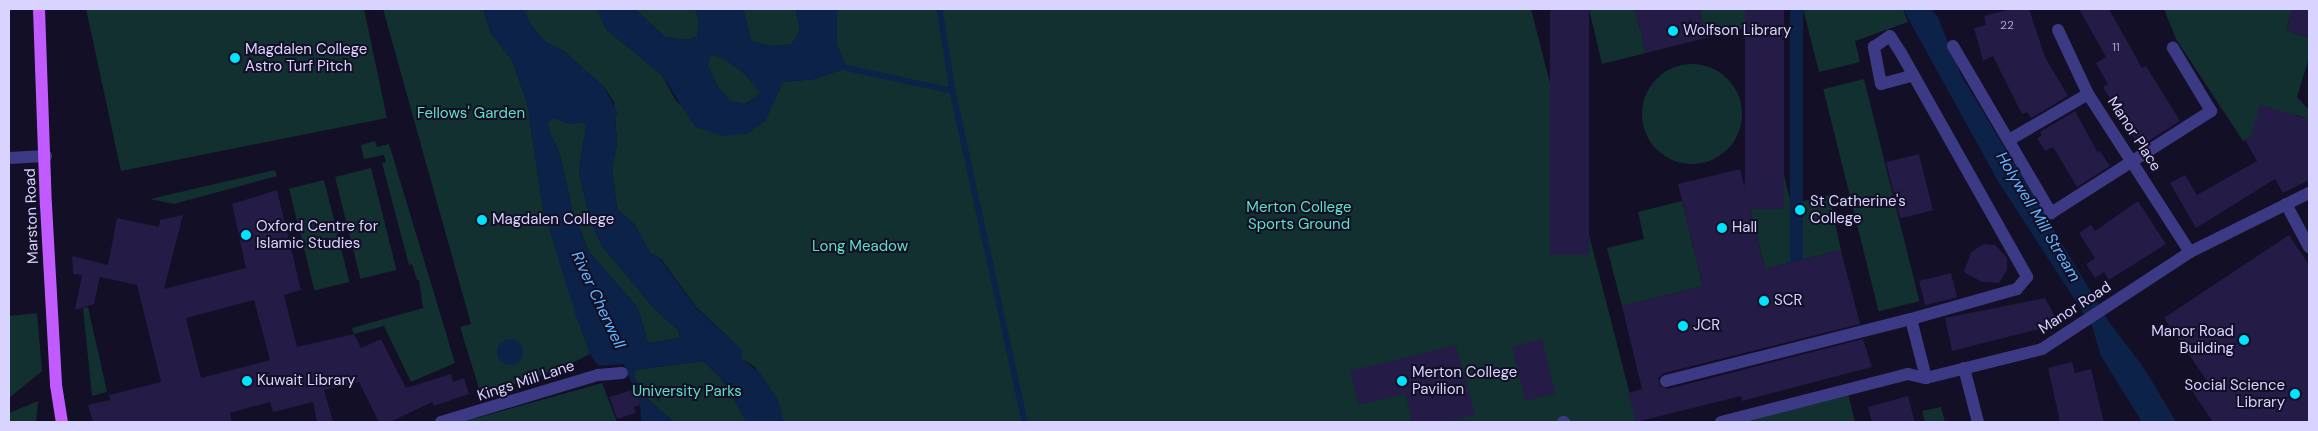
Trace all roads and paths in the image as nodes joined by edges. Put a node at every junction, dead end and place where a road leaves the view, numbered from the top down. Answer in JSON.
{"nodes":[{"id":1,"x":39,"y":9,"type":"edge"},
{"id":2,"x":2058,"y":30,"type":"dead end"},
{"id":3,"x":1953,"y":46,"type":"dead end"},
{"id":4,"x":2172,"y":48,"type":"dead end"},
{"id":5,"x":1911,"y":76,"type":"dead end"},
{"id":6,"x":2088,"y":94,"type":"junction"},
{"id":7,"x":2009,"y":140,"type":"junction"},
{"id":8,"x":46,"y":156,"type":"junction"},
{"id":9,"x":9,"y":158,"type":"edge"},
{"id":10,"x":2132,"y":160,"type":"junction"},
{"id":11,"x":2309,"y":193,"type":"edge"},
{"id":12,"x":2286,"y":204,"type":"junction"},
{"id":13,"x":2309,"y":247,"type":"edge"},
{"id":14,"x":2190,"y":252,"type":"junction"},
{"id":15,"x":1911,"y":319,"type":"junction"},
{"id":16,"x":1964,"y":368,"type":"junction"},
{"id":17,"x":622,"y":373,"type":"dead end"},
{"id":18,"x":1926,"y":378,"type":"junction"},
{"id":19,"x":1666,"y":380,"type":"dead end"},
{"id":20,"x":62,"y":422,"type":"edge"},
{"id":21,"x":441,"y":422,"type":"edge"},
{"id":22,"x":1721,"y":422,"type":"edge"},
{"id":23,"x":1978,"y":422,"type":"edge"}],
"edges":[{"from":1,"to":8,"type":"main road","name":"Marston Road"},
{"from":2,"to":6,"type":"street","name":"Manor Place"},
{"from":3,"to":7,"type":"street"},
{"from":4,"to":10,"type":"street"},
{"from":5,"to":15,"type":"street"},
{"from":6,"to":7,"type":"street"},
{"from":6,"to":10,"type":"street","name":"Manor Place"},
{"from":7,"to":10,"type":"street"},
{"from":8,"to":9,"type":"street"},
{"from":8,"to":20,"type":"main road","name":"Marston Road"},
{"from":10,"to":14,"type":"street","name":"Manor Place"},
{"from":11,"to":12,"type":"street","name":"Manor Road"},
{"from":12,"to":13,"type":"street"},
{"from":12,"to":14,"type":"street","name":"Manor Road"},
{"from":14,"to":16,"type":"street","name":"Manor Road"},
{"from":15,"to":18,"type":"street"},
{"from":15,"to":19,"type":"street"},
{"from":16,"to":18,"type":"street","name":"Manor Road"},
{"from":16,"to":23,"type":"street"},
{"from":17,"to":21,"type":"street","name":"Kings Mill Lane"},
{"from":18,"to":22,"type":"street","name":"Manor Road"}]}
